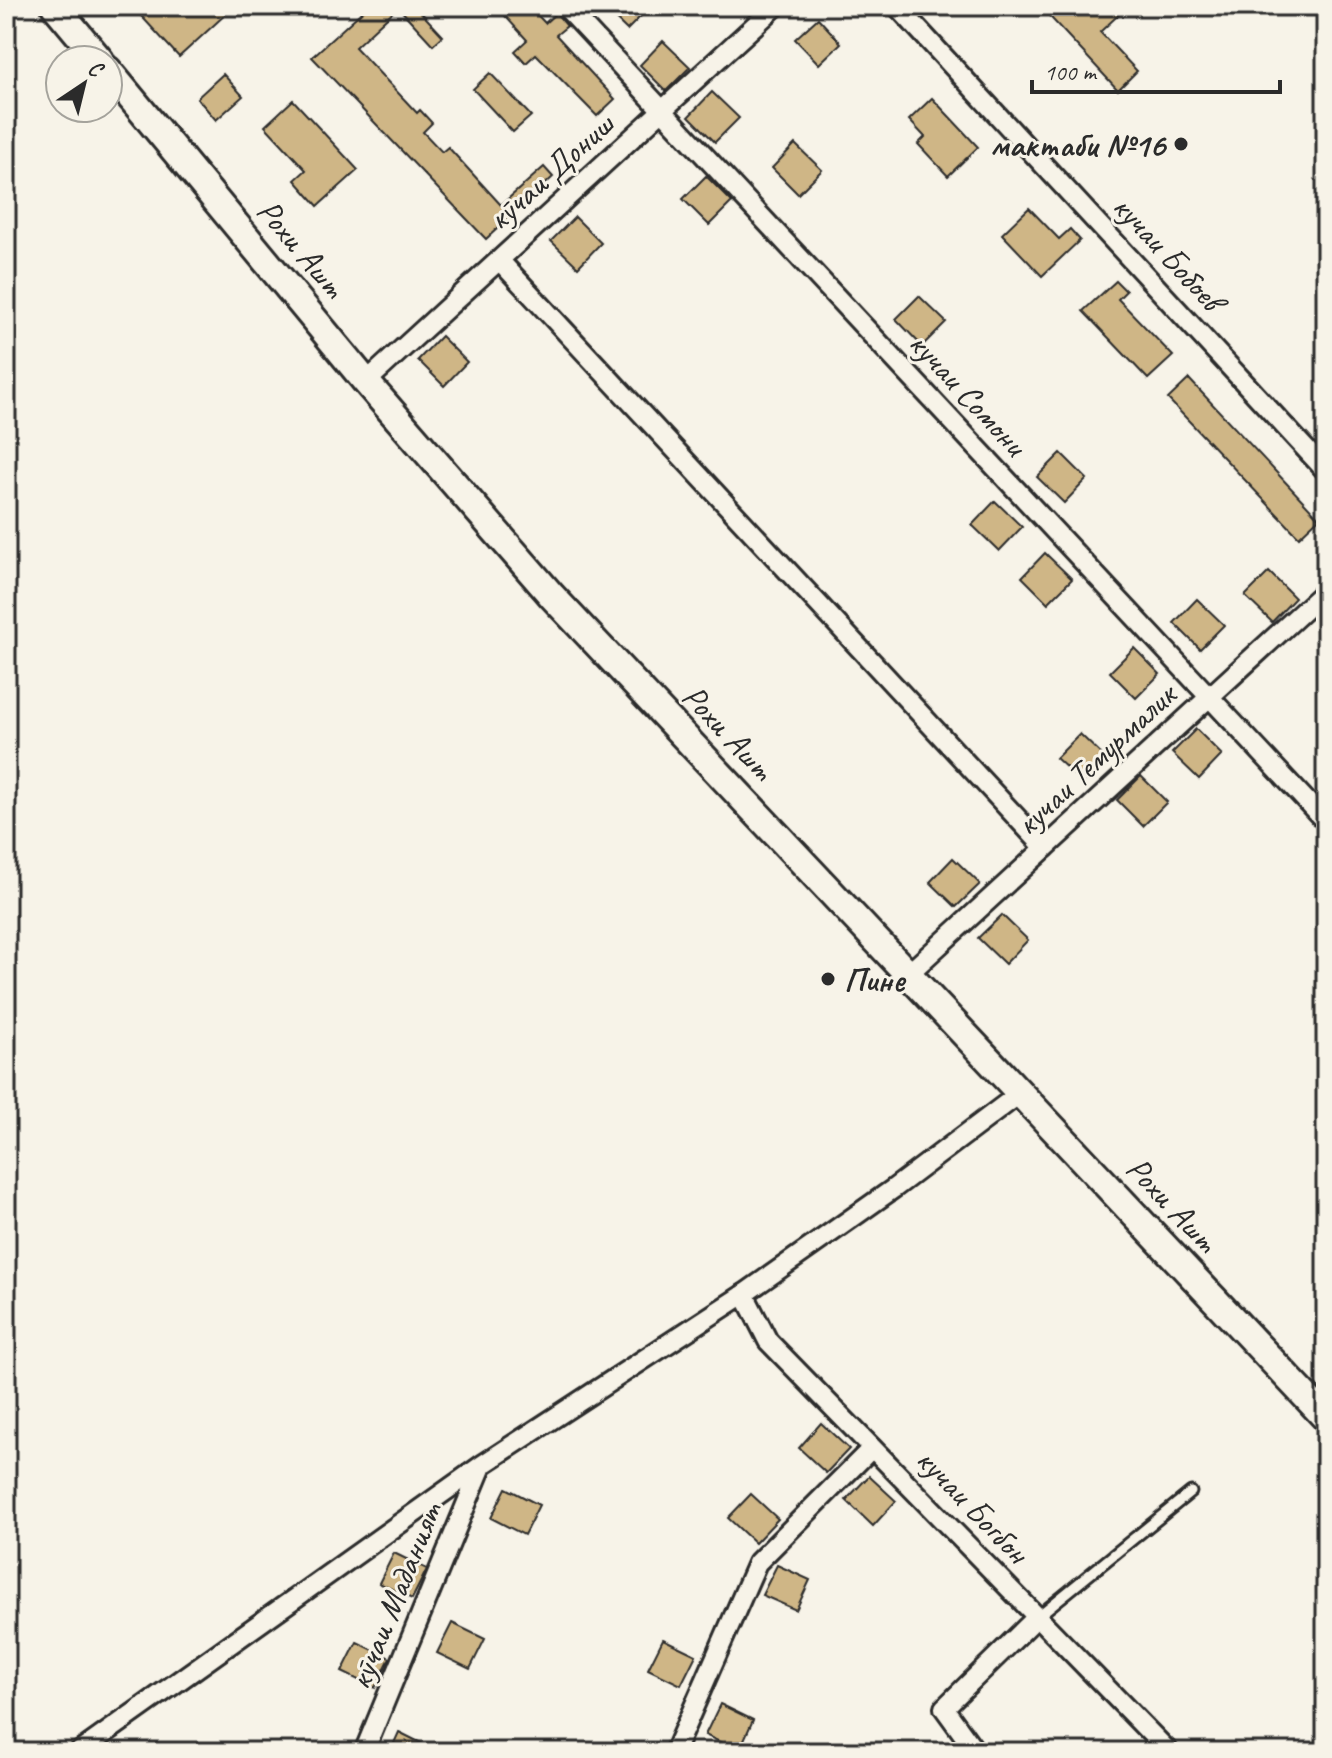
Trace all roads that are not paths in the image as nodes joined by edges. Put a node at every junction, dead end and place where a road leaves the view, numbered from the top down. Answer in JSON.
{"nodes":[{"id":1,"x":55,"y":6,"type":"edge"},
{"id":2,"x":776,"y":6,"type":"edge"},
{"id":3,"x":897,"y":6,"type":"edge"},
{"id":4,"x":567,"y":7,"type":"edge"},
{"id":5,"x":87,"y":44,"type":"edge"},
{"id":6,"x":124,"y":89,"type":"edge"},
{"id":7,"x":664,"y":111,"type":"junction"},
{"id":8,"x":500,"y":261,"type":"junction"},
{"id":9,"x":366,"y":382,"type":"junction"},
{"id":10,"x":1326,"y":471,"type":"edge"},
{"id":11,"x":1326,"y":590,"type":"edge"},
{"id":12,"x":1208,"y":699,"type":"junction"},
{"id":13,"x":1326,"y":822,"type":"edge"},
{"id":14,"x":1045,"y":848,"type":"junction"},
{"id":15,"x":908,"y":974,"type":"junction"},
{"id":16,"x":1019,"y":1094,"type":"junction"},
{"id":17,"x":744,"y":1294,"type":"junction"},
{"id":18,"x":1326,"y":1418,"type":"edge"},
{"id":19,"x":872,"y":1448,"type":"junction"},
{"id":20,"x":482,"y":1465,"type":"junction"},
{"id":21,"x":1191,"y":1492,"type":"dead end"},
{"id":22,"x":1037,"y":1617,"type":"junction"},
{"id":23,"x":82,"y":1751,"type":"edge"},
{"id":24,"x":364,"y":1752,"type":"edge"},
{"id":25,"x":674,"y":1752,"type":"edge"},
{"id":26,"x":976,"y":1752,"type":"edge"},
{"id":27,"x":1169,"y":1752,"type":"edge"}],
"edges":[{"from":1,"to":5,"type":"main road"},
{"from":2,"to":7,"type":"street","name":"кӯчаи Дониш"},
{"from":3,"to":10,"type":"street","name":"кучаи Бобоев"},
{"from":4,"to":7,"type":"street","name":"кучаи Сомони"},
{"from":6,"to":9,"type":"main road","name":"Рохи Ашт"},
{"from":7,"to":8,"type":"street","name":"кӯчаи Дониш"},
{"from":7,"to":12,"type":"street","name":"кучаи Сомони"},
{"from":8,"to":9,"type":"street","name":"кӯчаи Дониш"},
{"from":8,"to":14,"type":"street"},
{"from":9,"to":15,"type":"main road","name":"Рохи Ашт"},
{"from":11,"to":12,"type":"street","name":"кучаи Темурмалик"},
{"from":12,"to":13,"type":"street","name":"кучаи Сомони"},
{"from":12,"to":14,"type":"street","name":"кучаи Темурмалик"},
{"from":14,"to":15,"type":"street","name":"кучаи Темурмалик"},
{"from":15,"to":16,"type":"main road","name":"Рохи Ашт"},
{"from":16,"to":17,"type":"street"},
{"from":16,"to":18,"type":"main road","name":"Рохи Ашт"},
{"from":17,"to":19,"type":"street","name":"кучаи Богбон"},
{"from":17,"to":20,"type":"street"},
{"from":19,"to":22,"type":"street","name":"кучаи Богбон"},
{"from":19,"to":25,"type":"street"},
{"from":20,"to":23,"type":"street"},
{"from":20,"to":24,"type":"street","name":"кӯчаи Маданият"},
{"from":21,"to":22,"type":"lane"},
{"from":22,"to":26,"type":"street"},
{"from":22,"to":27,"type":"street","name":"кучаи Богбон"}]}
